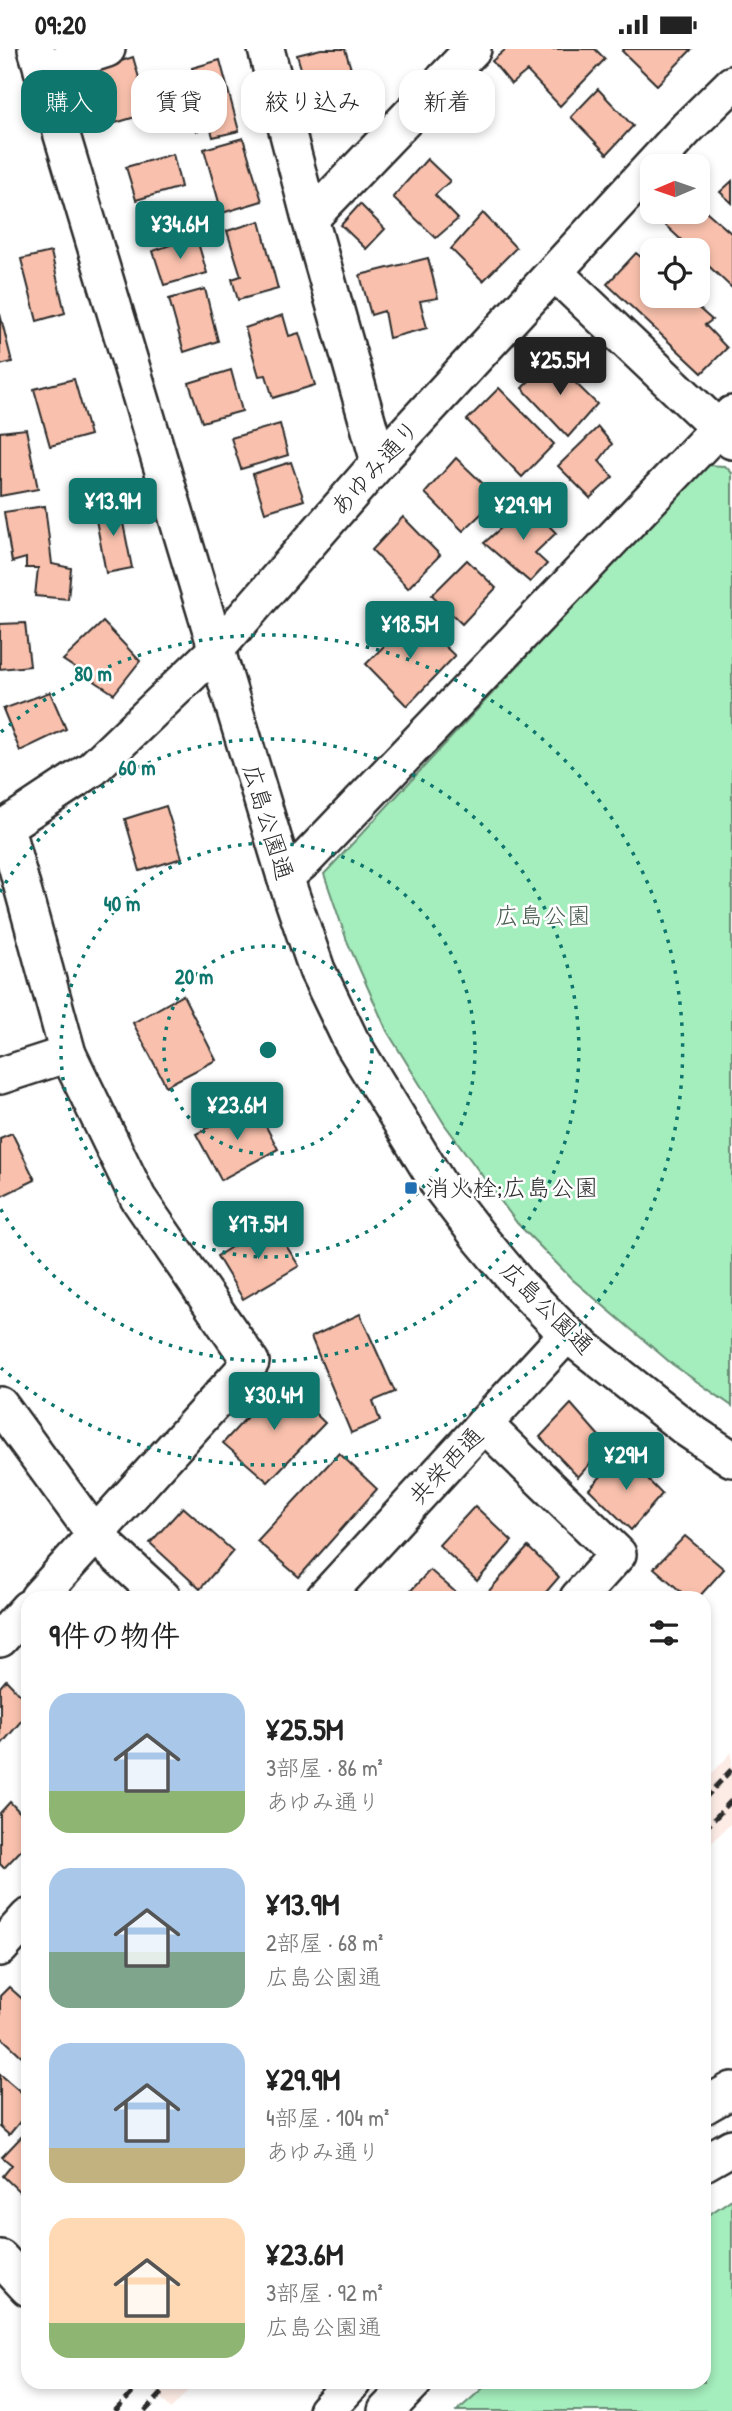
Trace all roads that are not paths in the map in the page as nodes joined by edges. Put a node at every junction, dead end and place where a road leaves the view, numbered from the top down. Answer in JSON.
{"nodes":[{"id":1,"x":107,"y":49,"type":"edge"},
{"id":2,"x":265,"y":49,"type":"edge"},
{"id":3,"x":473,"y":49,"type":"edge"},
{"id":4,"x":39,"y":59,"type":"edge"},
{"id":5,"x":732,"y":84,"type":"edge"},
{"id":6,"x":310,"y":219,"type":"junction"},
{"id":7,"x":555,"y":273,"type":"junction"},
{"id":8,"x":728,"y":428,"type":"edge"},
{"id":9,"x":379,"y":462,"type":"junction"},
{"id":10,"x":215,"y":651,"type":"junction"},
{"id":11,"x":3,"y":829,"type":"edge"},
{"id":12,"x":285,"y":877,"type":"junction"},
{"id":13,"x":68,"y":1054,"type":"junction"},
{"id":14,"x":0,"y":1076,"type":"edge"},
{"id":15,"x":568,"y":1334,"type":"junction"},
{"id":16,"x":0,"y":1405,"type":"edge"},
{"id":17,"x":484,"y":1424,"type":"junction"},
{"id":18,"x":732,"y":1459,"type":"edge"},
{"id":19,"x":95,"y":1535,"type":"junction"},
{"id":20,"x":44,"y":1591,"type":"edge"},
{"id":21,"x":155,"y":1591,"type":"edge"},
{"id":22,"x":330,"y":1591,"type":"edge"},
{"id":23,"x":585,"y":1591,"type":"edge"},
{"id":24,"x":21,"y":1616,"type":"edge"},
{"id":25,"x":0,"y":1639,"type":"edge"},
{"id":26,"x":732,"y":2090,"type":"edge"},
{"id":27,"x":711,"y":2102,"type":"edge"},
{"id":28,"x":732,"y":2147,"type":"edge"},
{"id":29,"x":711,"y":2159,"type":"edge"},
{"id":30,"x":0,"y":2258,"type":"edge"},
{"id":31,"x":21,"y":2280,"type":"edge"},
{"id":32,"x":346,"y":2389,"type":"edge"},
{"id":33,"x":407,"y":2389,"type":"edge"},
{"id":34,"x":326,"y":2411,"type":"edge"},
{"id":35,"x":386,"y":2411,"type":"edge"}],
"edges":[{"from":1,"to":4,"type":"street"},
{"from":2,"to":6,"type":"street"},
{"from":3,"to":6,"type":"street"},
{"from":4,"to":10,"type":"street","name":"広島公園通"},
{"from":5,"to":7,"type":"street","name":"あゆみ通り"},
{"from":6,"to":9,"type":"street"},
{"from":7,"to":8,"type":"street"},
{"from":7,"to":9,"type":"street","name":"あゆみ通り"},
{"from":8,"to":12,"type":"street"},
{"from":9,"to":10,"type":"street","name":"あゆみ通り"},
{"from":10,"to":11,"type":"street","name":"あゆみ通り"},
{"from":10,"to":12,"type":"street","name":"広島公園通"},
{"from":11,"to":13,"type":"street"},
{"from":12,"to":15,"type":"street","name":"広島公園通"},
{"from":13,"to":14,"type":"street"},
{"from":13,"to":19,"type":"street"},
{"from":15,"to":17,"type":"street","name":"共栄西通"},
{"from":15,"to":18,"type":"street","name":"広島公園通"},
{"from":16,"to":19,"type":"street"},
{"from":17,"to":22,"type":"street","name":"共栄西通"},
{"from":17,"to":23,"type":"street"},
{"from":19,"to":20,"type":"street"},
{"from":19,"to":21,"type":"street"},
{"from":24,"to":25,"type":"street"},
{"from":26,"to":27,"type":"street"},
{"from":28,"to":29,"type":"street"},
{"from":30,"to":31,"type":"street"},
{"from":32,"to":34,"type":"street"},
{"from":33,"to":35,"type":"street"}]}
